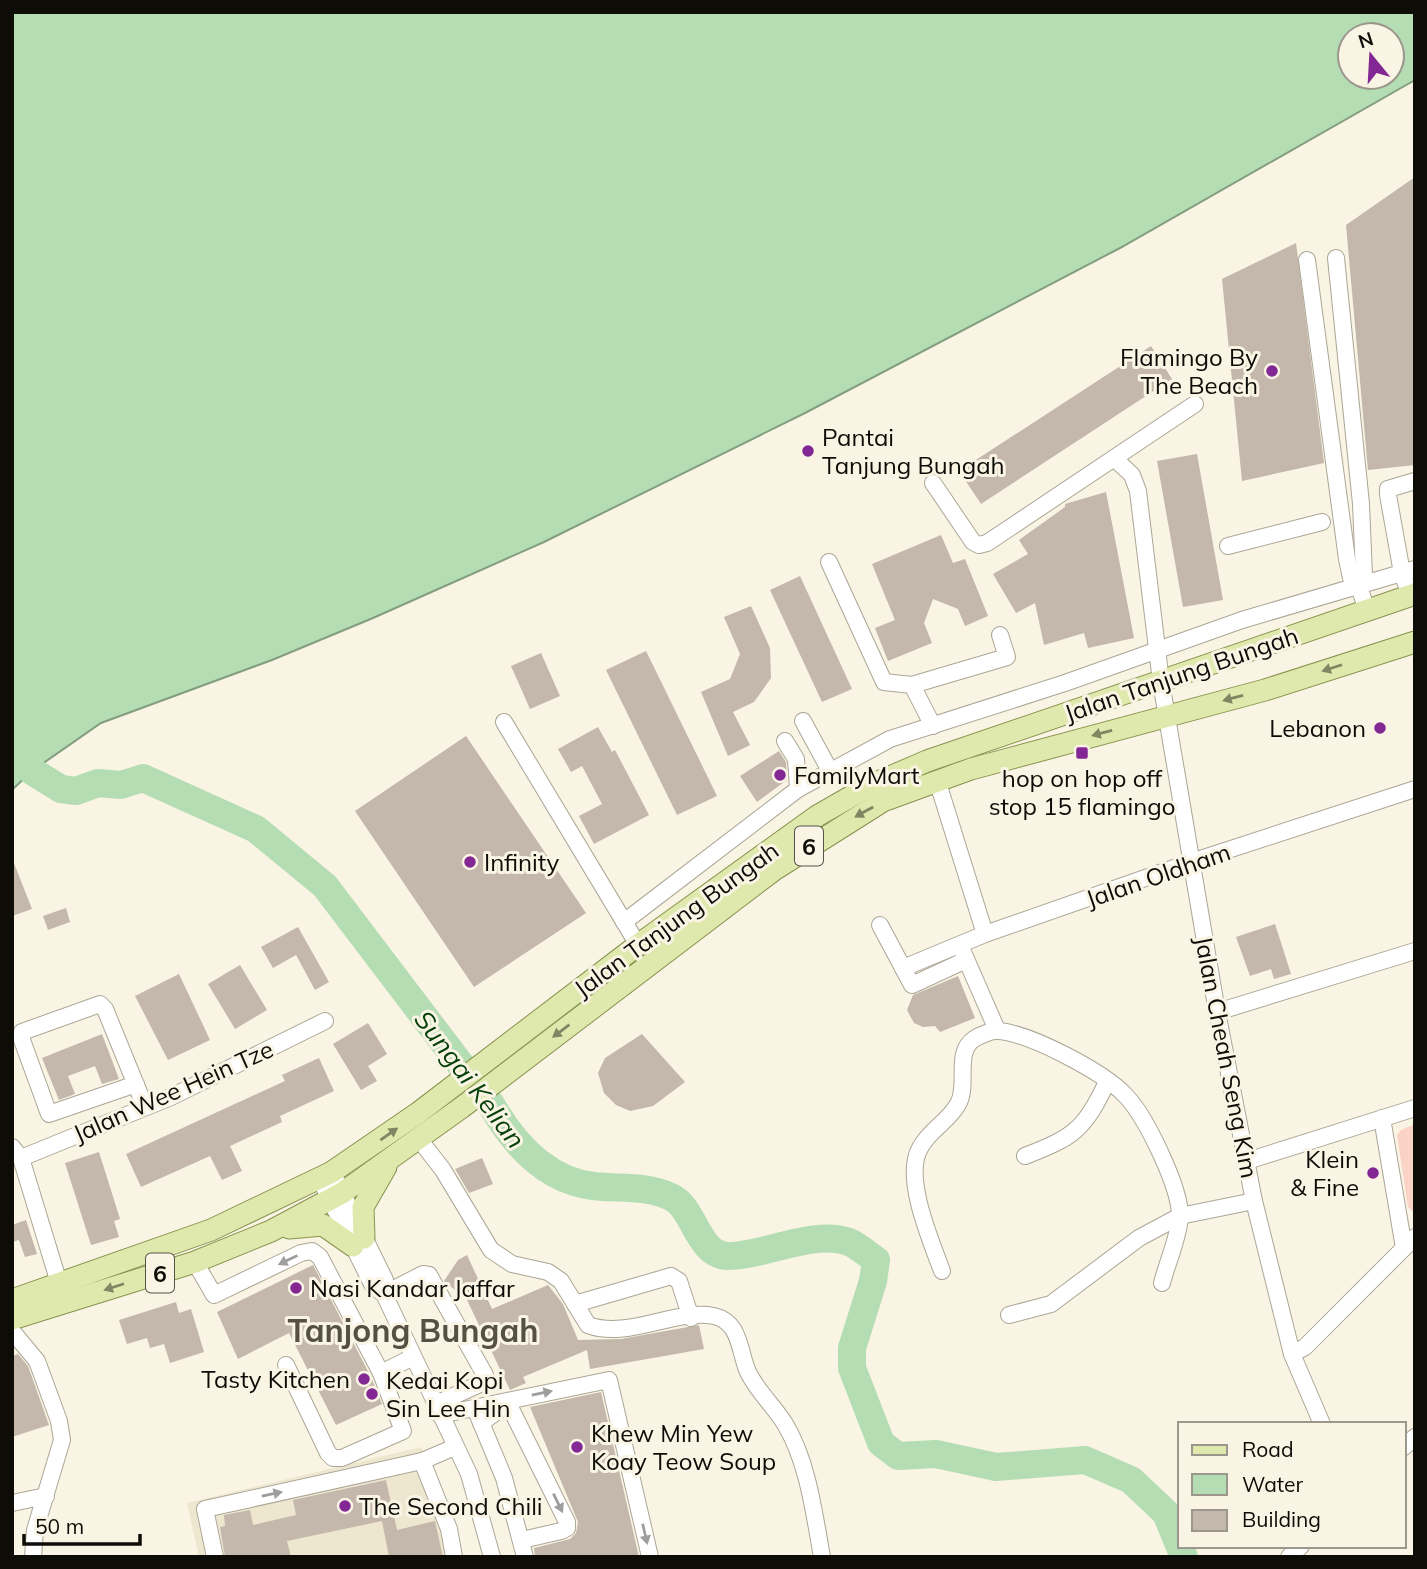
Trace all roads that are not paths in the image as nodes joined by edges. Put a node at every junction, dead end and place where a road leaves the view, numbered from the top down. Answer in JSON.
{"nodes":[{"id":1,"x":1336,"y":258,"type":"dead end"},
{"id":2,"x":1307,"y":260,"type":"dead end"},
{"id":3,"x":1195,"y":404,"type":"dead end"},
{"id":4,"x":1115,"y":458,"type":"junction"},
{"id":5,"x":1415,"y":481,"type":"edge"},
{"id":6,"x":933,"y":483,"type":"dead end"},
{"id":7,"x":1322,"y":522,"type":"dead end"},
{"id":8,"x":1228,"y":546,"type":"dead end"},
{"id":9,"x":829,"y":562,"type":"dead end"},
{"id":10,"x":1409,"y":571,"type":"edge"},
{"id":11,"x":1359,"y":587,"type":"junction"},
{"id":12,"x":1412,"y":595,"type":"edge"},
{"id":13,"x":1367,"y":610,"type":"junction"},
{"id":14,"x":1000,"y":635,"type":"dead end"},
{"id":15,"x":1415,"y":642,"type":"edge"},
{"id":16,"x":1157,"y":652,"type":"junction"},
{"id":17,"x":1161,"y":682,"type":"junction"},
{"id":18,"x":912,"y":685,"type":"junction"},
{"id":19,"x":1168,"y":715,"type":"junction"},
{"id":20,"x":803,"y":720,"type":"dead end"},
{"id":21,"x":504,"y":722,"type":"dead end"},
{"id":22,"x":933,"y":726,"type":"junction"},
{"id":23,"x":785,"y":741,"type":"dead end"},
{"id":24,"x":829,"y":769,"type":"junction"},
{"id":25,"x":937,"y":780,"type":"junction"},
{"id":26,"x":798,"y":789,"type":"junction"},
{"id":27,"x":1415,"y":789,"type":"edge"},
{"id":28,"x":737,"y":837,"type":"junction"},
{"id":29,"x":755,"y":860,"type":"junction"},
{"id":30,"x":1191,"y":862,"type":"junction"},
{"id":31,"x":624,"y":922,"type":"junction"},
{"id":32,"x":880,"y":925,"type":"dead end"},
{"id":33,"x":985,"y":934,"type":"junction"},
{"id":34,"x":959,"y":944,"type":"junction"},
{"id":35,"x":638,"y":945,"type":"junction"},
{"id":36,"x":1415,"y":951,"type":"edge"},
{"id":37,"x":966,"y":960,"type":"junction"},
{"id":38,"x":903,"y":968,"type":"junction"},
{"id":39,"x":1217,"y":1012,"type":"junction"},
{"id":40,"x":325,"y":1021,"type":"dead end"},
{"id":41,"x":996,"y":1030,"type":"junction"},
{"id":42,"x":1107,"y":1082,"type":"junction"},
{"id":43,"x":136,"y":1084,"type":"junction"},
{"id":44,"x":145,"y":1107,"type":"junction"},
{"id":45,"x":1415,"y":1108,"type":"edge"},
{"id":46,"x":1382,"y":1118,"type":"junction"},
{"id":47,"x":419,"y":1139,"type":"junction"},
{"id":48,"x":17,"y":1153,"type":"edge"},
{"id":49,"x":1025,"y":1156,"type":"dead end"},
{"id":50,"x":394,"y":1157,"type":"junction"},
{"id":51,"x":1247,"y":1161,"type":"junction"},
{"id":52,"x":326,"y":1175,"type":"junction"},
{"id":53,"x":336,"y":1196,"type":"junction"},
{"id":54,"x":1254,"y":1201,"type":"junction"},
{"id":55,"x":1180,"y":1216,"type":"junction"},
{"id":56,"x":271,"y":1231,"type":"junction"},
{"id":57,"x":359,"y":1242,"type":"junction"},
{"id":58,"x":1409,"y":1243,"type":"edge"},
{"id":59,"x":195,"y":1262,"type":"junction"},
{"id":60,"x":942,"y":1271,"type":"dead end"},
{"id":61,"x":1162,"y":1283,"type":"dead end"},
{"id":62,"x":384,"y":1294,"type":"junction"},
{"id":63,"x":31,"y":1302,"type":"edge"},
{"id":64,"x":575,"y":1304,"type":"junction"},
{"id":65,"x":1009,"y":1315,"type":"dead end"},
{"id":66,"x":691,"y":1318,"type":"junction"},
{"id":67,"x":12,"y":1331,"type":"edge"},
{"id":68,"x":1292,"y":1354,"type":"junction"},
{"id":69,"x":414,"y":1357,"type":"junction"},
{"id":70,"x":286,"y":1365,"type":"dead end"},
{"id":71,"x":381,"y":1373,"type":"junction"},
{"id":72,"x":438,"y":1410,"type":"junction"},
{"id":73,"x":478,"y":1415,"type":"junction"},
{"id":74,"x":1321,"y":1422,"type":"edge"},
{"id":75,"x":455,"y":1447,"type":"junction"},
{"id":76,"x":422,"y":1461,"type":"junction"},
{"id":77,"x":46,"y":1496,"type":"junction"},
{"id":78,"x":12,"y":1503,"type":"edge"},
{"id":79,"x":522,"y":1540,"type":"junction"},
{"id":80,"x":33,"y":1557,"type":"edge"},
{"id":81,"x":215,"y":1557,"type":"edge"},
{"id":82,"x":454,"y":1557,"type":"edge"},
{"id":83,"x":492,"y":1557,"type":"edge"},
{"id":84,"x":525,"y":1557,"type":"edge"},
{"id":85,"x":650,"y":1557,"type":"edge"},
{"id":86,"x":822,"y":1557,"type":"edge"}],
"edges":[{"from":1,"to":11,"type":"street"},
{"from":2,"to":11,"type":"street"},
{"from":3,"to":4,"type":"street"},
{"from":4,"to":6,"type":"street"},
{"from":4,"to":16,"type":"street","name":"Jalan Cheah Seng Kim"},
{"from":5,"to":10,"type":"street"},
{"from":7,"to":8,"type":"street"},
{"from":9,"to":18,"type":"street"},
{"from":10,"to":11,"type":"street"},
{"from":10,"to":12,"type":"street"},
{"from":11,"to":13,"type":"street"},
{"from":11,"to":16,"type":"street"},
{"from":12,"to":13,"type":"main road","name":"Jalan Tanjung Bungah","number":"6"},
{"from":13,"to":17,"type":"main road","name":"Jalan Tanjung Bungah","number":"6"},
{"from":14,"to":18,"type":"street"},
{"from":15,"to":19,"type":"main road","name":"Jalan Tanjung Bungah","number":"6","one_way":true},
{"from":16,"to":17,"type":"street","name":"Jalan Cheah Seng Kim"},
{"from":16,"to":22,"type":"street"},
{"from":17,"to":19,"type":"street","name":"Jalan Cheah Seng Kim"},
{"from":17,"to":29,"type":"main road","name":"Jalan Tanjung Bungah","number":"6"},
{"from":18,"to":22,"type":"street"},
{"from":19,"to":25,"type":"main road","name":"Jalan Tanjung Bungah","number":"6","one_way":true},
{"from":19,"to":30,"type":"street","name":"Jalan Cheah Seng Kim"},
{"from":20,"to":24,"type":"street"},
{"from":21,"to":31,"type":"street"},
{"from":22,"to":24,"type":"street"},
{"from":23,"to":26,"type":"street"},
{"from":24,"to":26,"type":"street"},
{"from":25,"to":33,"type":"street"},
{"from":25,"to":47,"type":"main road","name":"Jalan Tanjung Bungah","number":"6","one_way":true},
{"from":26,"to":28,"type":"street"},
{"from":27,"to":30,"type":"street","name":"Jalan Oldham"},
{"from":28,"to":29,"type":"street"},
{"from":28,"to":31,"type":"street"},
{"from":29,"to":35,"type":"main road","name":"Jalan Tanjung Bungah","number":"6"},
{"from":30,"to":33,"type":"street","name":"Jalan Oldham"},
{"from":30,"to":39,"type":"street","name":"Jalan Cheah Seng Kim"},
{"from":31,"to":35,"type":"street"},
{"from":32,"to":38,"type":"street"},
{"from":33,"to":34,"type":"street","name":"Jalan Oldham"},
{"from":34,"to":37,"type":"street"},
{"from":34,"to":38,"type":"street","name":"Jalan Oldham"},
{"from":52,"to":35,"type":"main road","name":"Jalan Tanjung Bungah","number":"6","one_way":true},
{"from":36,"to":39,"type":"street"},
{"from":37,"to":38,"type":"street"},
{"from":37,"to":41,"type":"street"},
{"from":39,"to":51,"type":"street","name":"Jalan Cheah Seng Kim"},
{"from":40,"to":44,"type":"street","name":"Jalan Wee Hein Tze"},
{"from":41,"to":42,"type":"street"},
{"from":41,"to":60,"type":"street"},
{"from":42,"to":49,"type":"street"},
{"from":42,"to":55,"type":"street"},
{"from":43,"to":43,"type":"street"},
{"from":43,"to":44,"type":"street"},
{"from":44,"to":48,"type":"street","name":"Jalan Wee Hein Tze"},
{"from":45,"to":46,"type":"street"},
{"from":46,"to":51,"type":"street"},
{"from":46,"to":58,"type":"street"},
{"from":47,"to":50,"type":"main road","name":"Jalan Tanjung Bungah","number":"6"},
{"from":47,"to":64,"type":"street"},
{"from":48,"to":63,"type":"street","name":"Jalan Wee Hein Tze"},
{"from":50,"to":53,"type":"main road","name":"Jalan Tanjung Bungah","number":"6"},
{"from":50,"to":57,"type":"main road"},
{"from":51,"to":54,"type":"street","name":"Jalan Cheah Seng Kim"},
{"from":52,"to":53,"type":"street"},
{"from":52,"to":63,"type":"main road","name":"Jalan Tanjung Bungah","number":"6"},
{"from":53,"to":56,"type":"main road","name":"Jalan Tanjung Bungah","number":"6"},
{"from":53,"to":57,"type":"street"},
{"from":54,"to":55,"type":"street"},
{"from":54,"to":68,"type":"street","name":"Jalan Cheah Seng Kim"},
{"from":55,"to":61,"type":"street"},
{"from":55,"to":65,"type":"street"},
{"from":56,"to":57,"type":"main road"},
{"from":56,"to":59,"type":"main road","name":"Jalan Tanjung Bungah","number":"6"},
{"from":57,"to":62,"type":"street"},
{"from":58,"to":68,"type":"street"},
{"from":59,"to":63,"type":"main road","name":"Jalan Tanjung Bungah","number":"6","one_way":true},
{"from":71,"to":59,"type":"street","one_way":true},
{"from":62,"to":69,"type":"street"},
{"from":62,"to":72,"type":"street"},
{"from":64,"to":66,"type":"street"},
{"from":64,"to":66,"type":"street"},
{"from":66,"to":86,"type":"street"},
{"from":67,"to":77,"type":"street"},
{"from":68,"to":74,"type":"street","name":"Jalan Cheah Seng Kim"},
{"from":69,"to":71,"type":"street"},
{"from":69,"to":72,"type":"street"},
{"from":70,"to":71,"type":"street"},
{"from":72,"to":73,"type":"street"},
{"from":72,"to":75,"type":"street"},
{"from":73,"to":79,"type":"street"},
{"from":73,"to":79,"type":"street","one_way":true},
{"from":73,"to":85,"type":"street","one_way":true},
{"from":75,"to":76,"type":"street"},
{"from":75,"to":83,"type":"street"},
{"from":81,"to":76,"type":"street","one_way":true},
{"from":76,"to":82,"type":"street"},
{"from":77,"to":78,"type":"street"},
{"from":77,"to":80,"type":"street"},
{"from":79,"to":84,"type":"street"}]}
